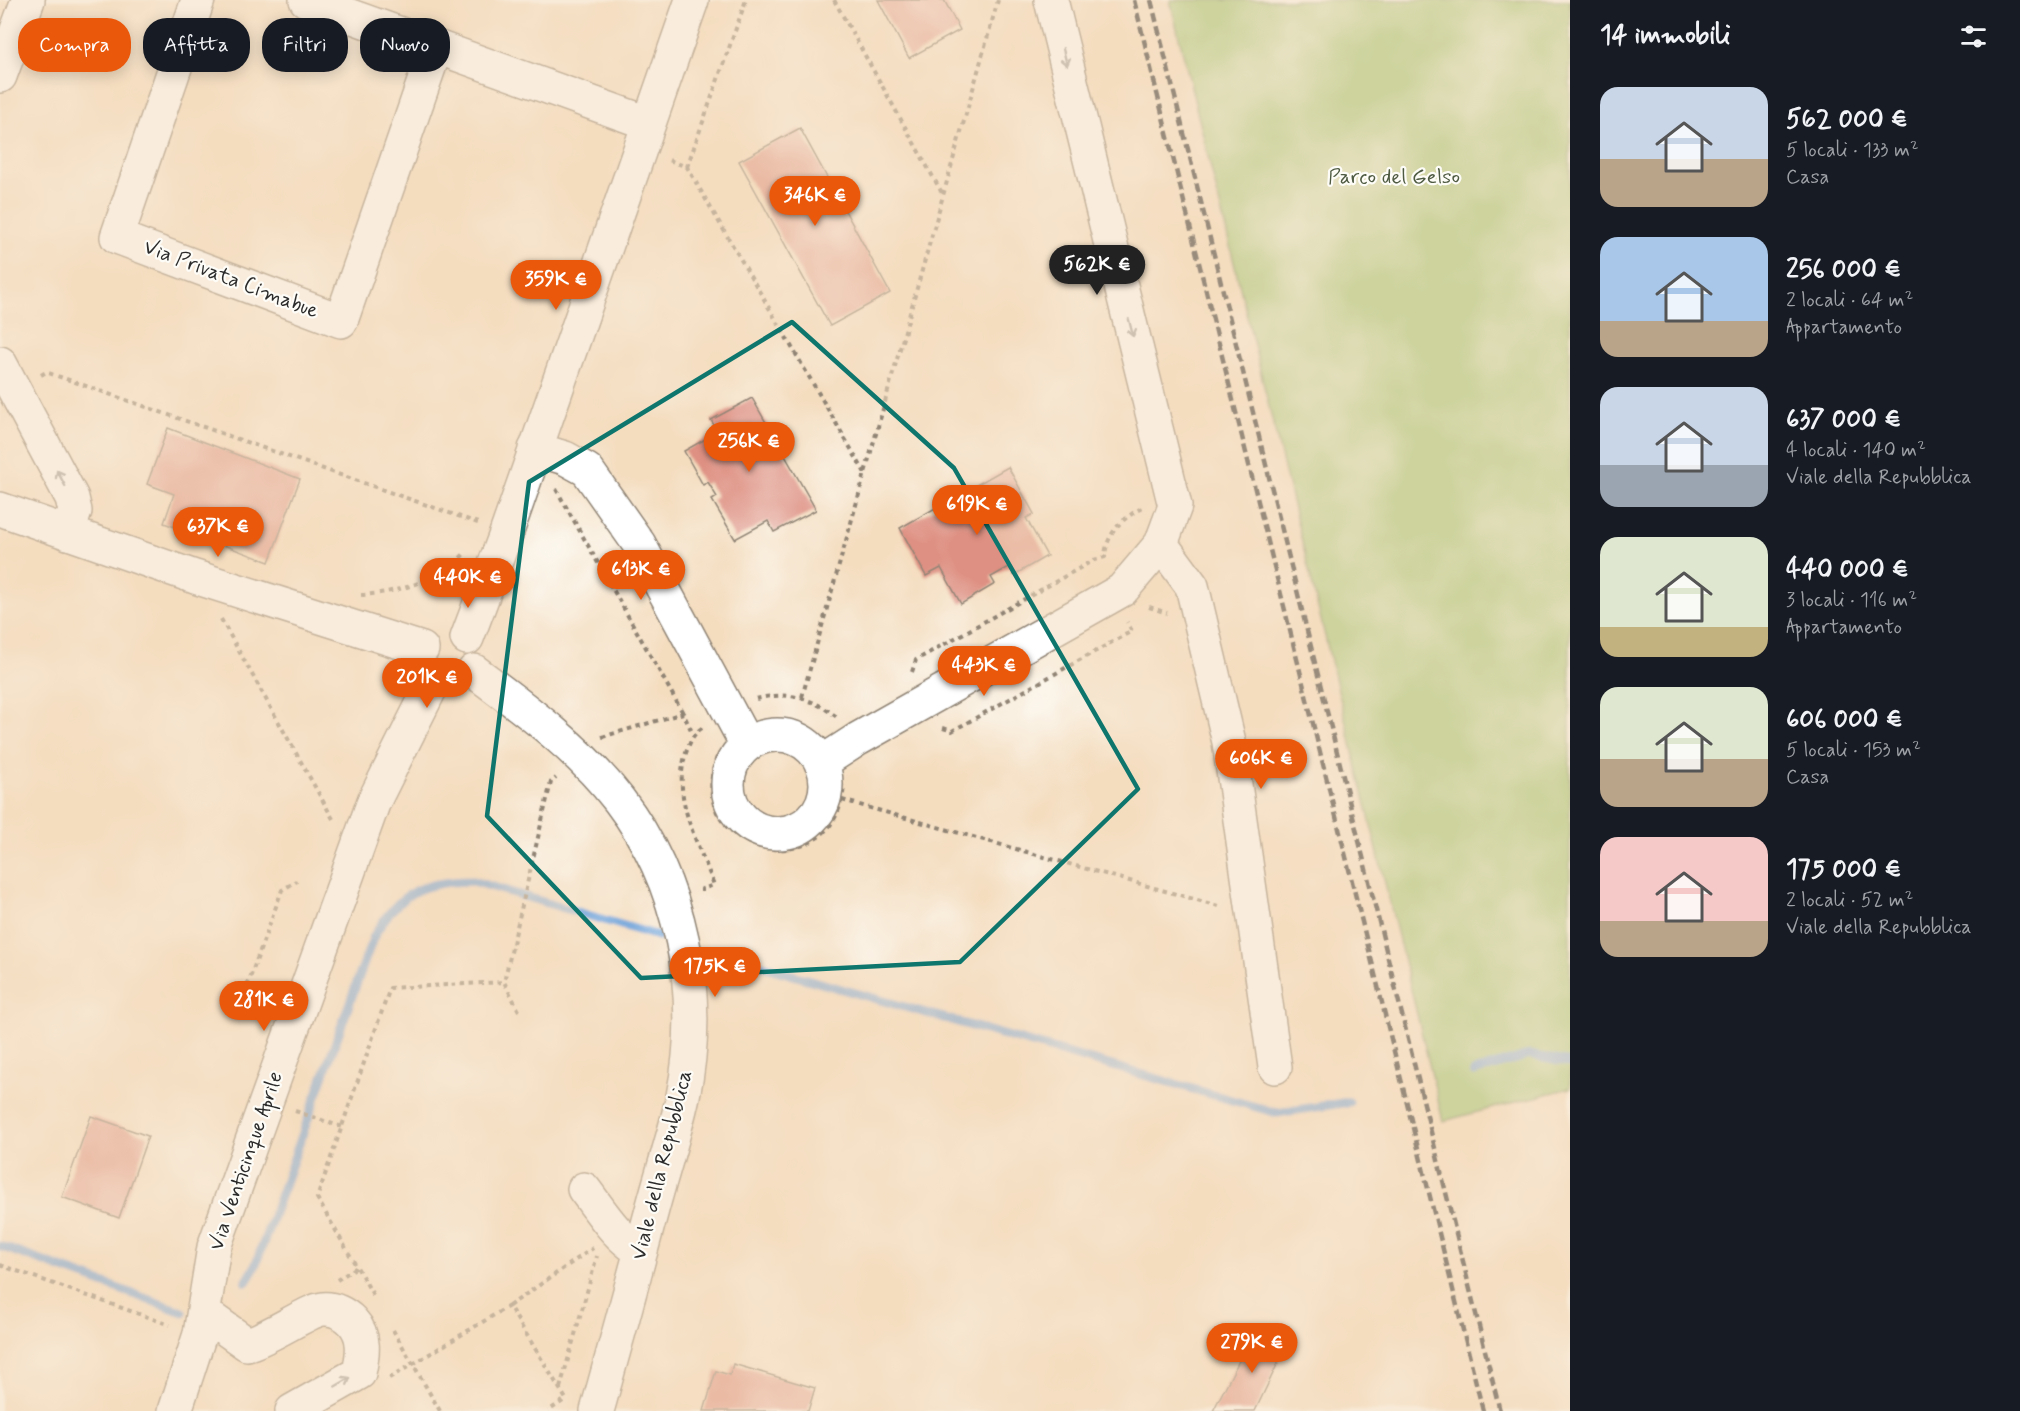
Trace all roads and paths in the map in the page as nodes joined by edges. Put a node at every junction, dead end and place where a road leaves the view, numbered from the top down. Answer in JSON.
{"nodes":[{"id":1,"x":28,"y":0,"type":"edge"},
{"id":2,"x":198,"y":0,"type":"edge"},
{"id":3,"x":306,"y":0,"type":"edge"},
{"id":4,"x":692,"y":0,"type":"edge"},
{"id":5,"x":746,"y":0,"type":"edge"},
{"id":6,"x":834,"y":0,"type":"edge"},
{"id":7,"x":998,"y":0,"type":"edge"},
{"id":8,"x":1051,"y":0,"type":"edge"},
{"id":9,"x":360,"y":20,"type":"edge"},
{"id":10,"x":450,"y":52,"type":"edge"},
{"id":11,"x":427,"y":72,"type":"edge"},
{"id":12,"x":0,"y":75,"type":"edge"},
{"id":13,"x":643,"y":137,"type":"junction"},
{"id":14,"x":687,"y":167,"type":"junction"},
{"id":15,"x":943,"y":194,"type":"junction"},
{"id":16,"x":8,"y":377,"type":"edge"},
{"id":17,"x":550,"y":454,"type":"junction"},
{"id":18,"x":865,"y":474,"type":"junction"},
{"id":19,"x":1150,"y":506,"type":"dead end"},
{"id":20,"x":0,"y":509,"type":"edge"},
{"id":21,"x":68,"y":533,"type":"junction"},
{"id":22,"x":506,"y":534,"type":"junction"},
{"id":23,"x":1161,"y":544,"type":"junction"},
{"id":24,"x":468,"y":550,"type":"dead end"},
{"id":25,"x":356,"y":596,"type":"dead end"},
{"id":26,"x":1129,"y":604,"type":"junction"},
{"id":27,"x":218,"y":614,"type":"dead end"},
{"id":28,"x":1175,"y":620,"type":"dead end"},
{"id":29,"x":467,"y":638,"type":"junction"},
{"id":30,"x":422,"y":649,"type":"junction"},
{"id":31,"x":474,"y":671,"type":"junction"},
{"id":32,"x":910,"y":679,"type":"dead end"},
{"id":33,"x":433,"y":683,"type":"junction"},
{"id":34,"x":802,"y":697,"type":"junction"},
{"id":35,"x":729,"y":711,"type":"junction"},
{"id":36,"x":683,"y":713,"type":"dead end"},
{"id":37,"x":845,"y":723,"type":"dead end"},
{"id":38,"x":934,"y":726,"type":"dead end"},
{"id":39,"x":734,"y":747,"type":"junction"},
{"id":40,"x":832,"y":770,"type":"junction"},
{"id":41,"x":842,"y":800,"type":"junction"},
{"id":42,"x":332,"y":828,"type":"dead end"},
{"id":43,"x":528,"y":875,"type":"dead end"},
{"id":44,"x":297,"y":881,"type":"dead end"},
{"id":45,"x":704,"y":900,"type":"dead end"},
{"id":46,"x":1228,"y":908,"type":"dead end"},
{"id":47,"x":504,"y":982,"type":"junction"},
{"id":48,"x":519,"y":1011,"type":"dead end"},
{"id":49,"x":267,"y":1016,"type":"dead end"},
{"id":50,"x":1275,"y":1067,"type":"dead end"},
{"id":51,"x":298,"y":1112,"type":"dead end"},
{"id":52,"x":342,"y":1127,"type":"junction"},
{"id":53,"x":584,"y":1189,"type":"dead end"},
{"id":54,"x":641,"y":1251,"type":"junction"},
{"id":55,"x":0,"y":1265,"type":"edge"},
{"id":56,"x":357,"y":1267,"type":"junction"},
{"id":57,"x":328,"y":1286,"type":"dead end"},
{"id":58,"x":374,"y":1296,"type":"dead end"},
{"id":59,"x":509,"y":1306,"type":"junction"},
{"id":60,"x":202,"y":1324,"type":"junction"},
{"id":61,"x":391,"y":1325,"type":"dead end"},
{"id":62,"x":413,"y":1364,"type":"junction"},
{"id":63,"x":560,"y":1388,"type":"junction"},
{"id":64,"x":183,"y":1408,"type":"edge"},
{"id":65,"x":555,"y":1409,"type":"edge"},
{"id":66,"x":292,"y":1411,"type":"edge"},
{"id":67,"x":440,"y":1411,"type":"edge"},
{"id":68,"x":548,"y":1411,"type":"edge"},
{"id":69,"x":597,"y":1411,"type":"edge"}],
"edges":[{"from":1,"to":12,"type":"street"},
{"from":2,"to":11,"type":"street","name":"Via Privata Cimabue"},
{"from":3,"to":9,"type":"street"},
{"from":4,"to":13,"type":"street"},
{"from":5,"to":14,"type":"path"},
{"from":6,"to":15,"type":"path"},
{"from":7,"to":15,"type":"path"},
{"from":8,"to":23,"type":"street","one_way":true},
{"from":10,"to":13,"type":"street"},
{"from":13,"to":14,"type":"path"},
{"from":13,"to":17,"type":"street"},
{"from":14,"to":18,"type":"path"},
{"from":15,"to":18,"type":"path"},
{"from":21,"to":16,"type":"street","one_way":true},
{"from":16,"to":22,"type":"path"},
{"from":17,"to":22,"type":"street"},
{"from":17,"to":35,"type":"street"},
{"from":17,"to":36,"type":"path"},
{"from":18,"to":34,"type":"path"},
{"from":19,"to":32,"type":"path"},
{"from":20,"to":21,"type":"street"},
{"from":21,"to":30,"type":"street"},
{"from":22,"to":29,"type":"street"},
{"from":23,"to":26,"type":"street"},
{"from":23,"to":50,"type":"street"},
{"from":24,"to":25,"type":"path"},
{"from":26,"to":28,"type":"path"},
{"from":26,"to":38,"type":"path"},
{"from":26,"to":40,"type":"street"},
{"from":27,"to":42,"type":"path"},
{"from":29,"to":30,"type":"street"},
{"from":29,"to":31,"type":"street"},
{"from":30,"to":33,"type":"street"},
{"from":31,"to":33,"type":"street"},
{"from":31,"to":54,"type":"street","name":"Viale della Repubblica"},
{"from":33,"to":60,"type":"street","name":"Via Venticinque Aprile"},
{"from":34,"to":35,"type":"path"},
{"from":34,"to":37,"type":"path"},
{"from":35,"to":39,"type":"street"},
{"from":35,"to":45,"type":"path"},
{"from":39,"to":40,"type":"street"},
{"from":39,"to":40,"type":"street"},
{"from":39,"to":41,"type":"path"},
{"from":40,"to":41,"type":"path"},
{"from":41,"to":46,"type":"path"},
{"from":43,"to":47,"type":"path"},
{"from":44,"to":49,"type":"path"},
{"from":47,"to":48,"type":"path"},
{"from":47,"to":52,"type":"path"},
{"from":51,"to":52,"type":"path"},
{"from":52,"to":56,"type":"path"},
{"from":53,"to":54,"type":"street"},
{"from":54,"to":69,"type":"street","name":"Viale della Repubblica"},
{"from":55,"to":60,"type":"path"},
{"from":56,"to":57,"type":"path"},
{"from":56,"to":58,"type":"path"},
{"from":59,"to":62,"type":"path"},
{"from":59,"to":63,"type":"path"},
{"from":59,"to":63,"type":"path"},
{"from":60,"to":64,"type":"street","name":"Via Venticinque Aprile"},
{"from":66,"to":60,"type":"street","one_way":true},
{"from":61,"to":62,"type":"path"},
{"from":62,"to":67,"type":"path"},
{"from":63,"to":65,"type":"path"},
{"from":65,"to":68,"type":"path"}]}
